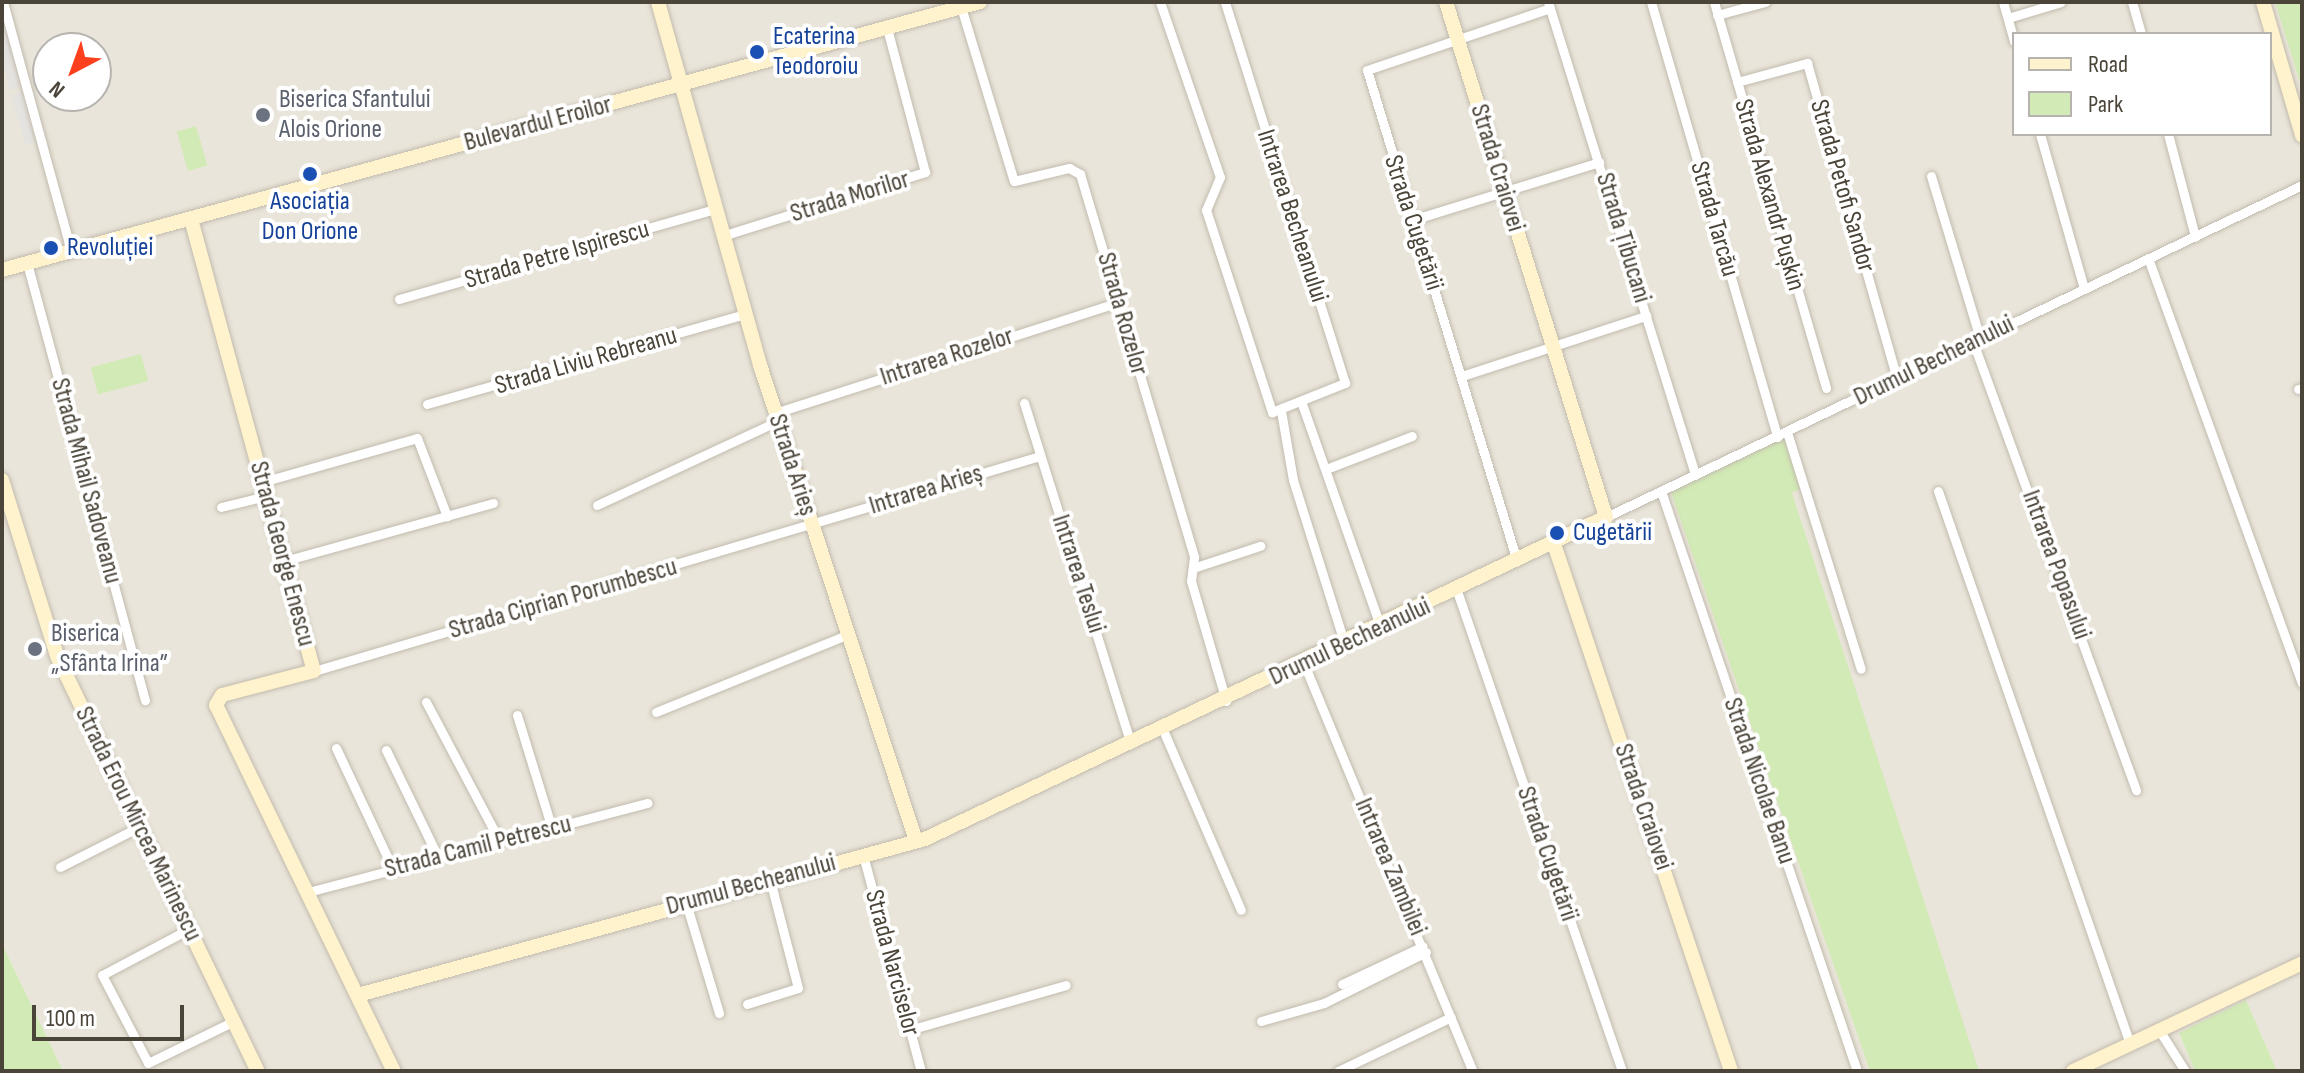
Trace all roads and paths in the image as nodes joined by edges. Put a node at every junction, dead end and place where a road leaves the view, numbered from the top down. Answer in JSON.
{"nodes":[{"id":1,"x":3,"y":2,"type":"edge"},
{"id":2,"x":658,"y":2,"type":"edge"},
{"id":3,"x":980,"y":2,"type":"edge"},
{"id":4,"x":1160,"y":2,"type":"edge"},
{"id":5,"x":1225,"y":2,"type":"edge"},
{"id":6,"x":1446,"y":2,"type":"edge"},
{"id":7,"x":1651,"y":2,"type":"edge"},
{"id":8,"x":1714,"y":2,"type":"edge"},
{"id":9,"x":1765,"y":2,"type":"edge"},
{"id":10,"x":2003,"y":2,"type":"edge"},
{"id":11,"x":2061,"y":2,"type":"edge"},
{"id":12,"x":2132,"y":2,"type":"edge"},
{"id":13,"x":2263,"y":2,"type":"edge"},
{"id":14,"x":1549,"y":5,"type":"edge"},
{"id":15,"x":961,"y":7,"type":"junction"},
{"id":16,"x":925,"y":9,"type":"edge"},
{"id":17,"x":1717,"y":15,"type":"junction"},
{"id":18,"x":2008,"y":18,"type":"junction"},
{"id":19,"x":887,"y":28,"type":"junction"},
{"id":20,"x":2140,"y":32,"type":"edge"},
{"id":21,"x":2272,"y":32,"type":"edge"},
{"id":22,"x":2012,"y":33,"type":"edge"},
{"id":23,"x":2272,"y":33,"type":"edge"},
{"id":24,"x":1457,"y":38,"type":"junction"},
{"id":25,"x":1737,"y":82,"type":"junction"},
{"id":26,"x":680,"y":85,"type":"junction"},
{"id":27,"x":2302,"y":135,"type":"edge"},
{"id":28,"x":2041,"y":136,"type":"edge"},
{"id":29,"x":2169,"y":136,"type":"edge"},
{"id":30,"x":1599,"y":162,"type":"junction"},
{"id":31,"x":1931,"y":176,"type":"dead end"},
{"id":32,"x":2302,"y":185,"type":"edge"},
{"id":33,"x":1505,"y":192,"type":"junction"},
{"id":34,"x":714,"y":209,"type":"junction"},
{"id":35,"x":191,"y":219,"type":"junction"},
{"id":36,"x":1412,"y":220,"type":"junction"},
{"id":37,"x":722,"y":236,"type":"junction"},
{"id":38,"x":2195,"y":236,"type":"junction"},
{"id":39,"x":71,"y":251,"type":"junction"},
{"id":40,"x":2148,"y":258,"type":"junction"},
{"id":41,"x":27,"y":263,"type":"junction"},
{"id":42,"x":2,"y":270,"type":"edge"},
{"id":43,"x":2084,"y":288,"type":"junction"},
{"id":44,"x":399,"y":299,"type":"dead end"},
{"id":45,"x":1118,"y":302,"type":"junction"},
{"id":46,"x":744,"y":314,"type":"junction"},
{"id":47,"x":1646,"y":316,"type":"junction"},
{"id":48,"x":1976,"y":340,"type":"junction"},
{"id":49,"x":1553,"y":347,"type":"junction"},
{"id":50,"x":1462,"y":376,"type":"junction"},
{"id":51,"x":1897,"y":378,"type":"junction"},
{"id":52,"x":1826,"y":388,"type":"dead end"},
{"id":53,"x":1024,"y":403,"type":"dead end"},
{"id":54,"x":427,"y":404,"type":"dead end"},
{"id":55,"x":1302,"y":404,"type":"junction"},
{"id":56,"x":1281,"y":411,"type":"junction"},
{"id":57,"x":777,"y":417,"type":"junction"},
{"id":58,"x":1787,"y":432,"type":"junction"},
{"id":59,"x":1412,"y":436,"type":"dead end"},
{"id":60,"x":1777,"y":437,"type":"junction"},
{"id":61,"x":1040,"y":456,"type":"junction"},
{"id":62,"x":1326,"y":469,"type":"junction"},
{"id":63,"x":1695,"y":475,"type":"junction"},
{"id":64,"x":2,"y":480,"type":"edge"},
{"id":65,"x":264,"y":489,"type":"junction"},
{"id":66,"x":1661,"y":491,"type":"junction"},
{"id":67,"x":1938,"y":491,"type":"dead end"},
{"id":68,"x":493,"y":503,"type":"dead end"},
{"id":69,"x":597,"y":505,"type":"dead end"},
{"id":70,"x":221,"y":507,"type":"dead end"},
{"id":71,"x":447,"y":516,"type":"junction"},
{"id":72,"x":1606,"y":517,"type":"junction"},
{"id":73,"x":812,"y":526,"type":"junction"},
{"id":74,"x":1554,"y":544,"type":"junction"},
{"id":75,"x":1260,"y":546,"type":"dead end"},
{"id":76,"x":284,"y":561,"type":"junction"},
{"id":77,"x":1517,"y":561,"type":"junction"},
{"id":78,"x":1193,"y":568,"type":"junction"},
{"id":79,"x":1457,"y":591,"type":"junction"},
{"id":80,"x":1381,"y":628,"type":"junction"},
{"id":81,"x":849,"y":634,"type":"junction"},
{"id":82,"x":1345,"y":645,"type":"junction"},
{"id":83,"x":1304,"y":664,"type":"junction"},
{"id":84,"x":1861,"y":669,"type":"dead end"},
{"id":85,"x":314,"y":671,"type":"junction"},
{"id":86,"x":2302,"y":683,"type":"edge"},
{"id":87,"x":145,"y":700,"type":"dead end"},
{"id":88,"x":1226,"y":701,"type":"junction"},
{"id":89,"x":426,"y":702,"type":"dead end"},
{"id":90,"x":656,"y":712,"type":"dead end"},
{"id":91,"x":517,"y":715,"type":"dead end"},
{"id":92,"x":1163,"y":730,"type":"junction"},
{"id":93,"x":1131,"y":744,"type":"junction"},
{"id":94,"x":336,"y":748,"type":"dead end"},
{"id":95,"x":386,"y":750,"type":"dead end"},
{"id":96,"x":2136,"y":790,"type":"dead end"},
{"id":97,"x":648,"y":803,"type":"dead end"},
{"id":98,"x":139,"y":827,"type":"junction"},
{"id":99,"x":552,"y":829,"type":"junction"},
{"id":100,"x":916,"y":841,"type":"junction"},
{"id":101,"x":500,"y":842,"type":"junction"},
{"id":102,"x":863,"y":855,"type":"junction"},
{"id":103,"x":438,"y":857,"type":"junction"},
{"id":104,"x":60,"y":867,"type":"dead end"},
{"id":105,"x":393,"y":869,"type":"junction"},
{"id":106,"x":770,"y":880,"type":"junction"},
{"id":107,"x":308,"y":892,"type":"junction"},
{"id":108,"x":686,"y":903,"type":"junction"},
{"id":109,"x":1241,"y":910,"type":"dead end"},
{"id":110,"x":189,"y":929,"type":"junction"},
{"id":111,"x":1424,"y":949,"type":"junction"},
{"id":112,"x":2302,"y":963,"type":"edge"},
{"id":113,"x":1342,"y":984,"type":"dead end"},
{"id":114,"x":1066,"y":985,"type":"dead end"},
{"id":115,"x":358,"y":995,"type":"junction"},
{"id":116,"x":747,"y":1004,"type":"dead end"},
{"id":117,"x":719,"y":1013,"type":"dead end"},
{"id":118,"x":1451,"y":1017,"type":"junction"},
{"id":119,"x":234,"y":1021,"type":"junction"},
{"id":120,"x":1261,"y":1021,"type":"dead end"},
{"id":121,"x":909,"y":1030,"type":"junction"},
{"id":122,"x":2159,"y":1030,"type":"junction"},
{"id":123,"x":2130,"y":1044,"type":"junction"},
{"id":124,"x":258,"y":1071,"type":"edge"},
{"id":125,"x":394,"y":1071,"type":"edge"},
{"id":126,"x":921,"y":1071,"type":"edge"},
{"id":127,"x":1338,"y":1071,"type":"edge"},
{"id":128,"x":1473,"y":1071,"type":"edge"},
{"id":129,"x":1622,"y":1071,"type":"edge"},
{"id":130,"x":1731,"y":1071,"type":"edge"},
{"id":131,"x":1857,"y":1071,"type":"edge"},
{"id":132,"x":2073,"y":1071,"type":"edge"},
{"id":133,"x":2185,"y":1071,"type":"edge"}],
"edges":[{"from":1,"to":39,"type":"street"},
{"from":2,"to":26,"type":"street","name":"Strada Arieș"},
{"from":3,"to":15,"type":"street","name":"Bulevardul Eroilor"},
{"from":4,"to":56,"type":"street"},
{"from":5,"to":55,"type":"street","name":"Intrarea Becheanului"},
{"from":6,"to":24,"type":"street","name":"Strada Craiovei"},
{"from":7,"to":60,"type":"street","name":"Strada Tarcău"},
{"from":8,"to":17,"type":"street","name":"Strada Alexandr Pușkin"},
{"from":9,"to":17,"type":"street"},
{"from":10,"to":18,"type":"street"},
{"from":11,"to":18,"type":"street"},
{"from":12,"to":20,"type":"street"},
{"from":13,"to":21,"type":"street"},
{"from":14,"to":24,"type":"street","name":"Strada Cugetării"},
{"from":14,"to":30,"type":"street","name":"Strada Țibucani"},
{"from":15,"to":16,"type":"street","name":"Bulevardul Eroilor"},
{"from":15,"to":45,"type":"street","name":"Strada Rozelor"},
{"from":16,"to":19,"type":"street","name":"Bulevardul Eroilor"},
{"from":17,"to":25,"type":"street","name":"Strada Alexandr Pușkin"},
{"from":18,"to":22,"type":"street"},
{"from":19,"to":26,"type":"street","name":"Bulevardul Eroilor"},
{"from":19,"to":37,"type":"street","name":"Strada Morilor"},
{"from":23,"to":27,"type":"street"},
{"from":24,"to":33,"type":"street","name":"Strada Craiovei"},
{"from":24,"to":36,"type":"street","name":"Strada Cugetării"},
{"from":25,"to":51,"type":"street","name":"Strada Petofi Sandor"},
{"from":25,"to":52,"type":"street","name":"Strada Alexandr Pușkin"},
{"from":26,"to":34,"type":"street","name":"Strada Arieș"},
{"from":26,"to":35,"type":"street","name":"Bulevardul Eroilor"},
{"from":28,"to":43,"type":"street"},
{"from":29,"to":38,"type":"street"},
{"from":30,"to":33,"type":"street"},
{"from":30,"to":47,"type":"street","name":"Strada Țibucani"},
{"from":31,"to":48,"type":"street","name":"Intrarea Popasului"},
{"from":32,"to":38,"type":"street","name":"Drumul Becheanului"},
{"from":33,"to":36,"type":"street"},
{"from":33,"to":49,"type":"street","name":"Strada Craiovei"},
{"from":34,"to":37,"type":"street","name":"Strada Arieș"},
{"from":34,"to":44,"type":"street","name":"Strada Petre Ispirescu"},
{"from":35,"to":39,"type":"street","name":"Bulevardul Eroilor"},
{"from":35,"to":65,"type":"street","name":"Strada George Enescu"},
{"from":36,"to":50,"type":"street","name":"Strada Cugetării"},
{"from":37,"to":46,"type":"street","name":"Strada Arieș"},
{"from":38,"to":40,"type":"street","name":"Drumul Becheanului"},
{"from":39,"to":41,"type":"street","name":"Bulevardul Eroilor"},
{"from":40,"to":43,"type":"street","name":"Drumul Becheanului"},
{"from":40,"to":86,"type":"street"},
{"from":41,"to":42,"type":"street","name":"Bulevardul Eroilor"},
{"from":41,"to":87,"type":"street","name":"Strada Mihail Sadoveanu"},
{"from":43,"to":48,"type":"street","name":"Drumul Becheanului"},
{"from":45,"to":57,"type":"street","name":"Intrarea Rozelor"},
{"from":45,"to":78,"type":"street","name":"Strada Rozelor"},
{"from":46,"to":54,"type":"street","name":"Strada Liviu Rebreanu"},
{"from":46,"to":57,"type":"street","name":"Strada Arieș"},
{"from":47,"to":49,"type":"street"},
{"from":47,"to":63,"type":"street","name":"Strada Țibucani"},
{"from":48,"to":51,"type":"street","name":"Drumul Becheanului"},
{"from":48,"to":96,"type":"street","name":"Intrarea Popasului"},
{"from":49,"to":50,"type":"street"},
{"from":49,"to":72,"type":"street","name":"Strada Craiovei"},
{"from":50,"to":77,"type":"street","name":"Strada Cugetării"},
{"from":51,"to":58,"type":"street","name":"Drumul Becheanului"},
{"from":53,"to":61,"type":"street","name":"Intrarea Teslui"},
{"from":55,"to":56,"type":"street","name":"Intrarea Becheanului"},
{"from":55,"to":62,"type":"street"},
{"from":56,"to":82,"type":"street"},
{"from":57,"to":69,"type":"street","name":"Intrarea Rozelor"},
{"from":57,"to":73,"type":"street","name":"Strada Arieș"},
{"from":58,"to":60,"type":"street","name":"Drumul Becheanului"},
{"from":58,"to":84,"type":"street"},
{"from":59,"to":62,"type":"street"},
{"from":60,"to":63,"type":"street","name":"Drumul Becheanului"},
{"from":61,"to":73,"type":"street","name":"Intrarea Arieș"},
{"from":61,"to":93,"type":"street","name":"Intrarea Teslui"},
{"from":62,"to":80,"type":"street"},
{"from":63,"to":66,"type":"street","name":"Drumul Becheanului"},
{"from":64,"to":98,"type":"street","name":"Strada Erou Mircea Marinescu"},
{"from":65,"to":70,"type":"street"},
{"from":65,"to":71,"type":"street"},
{"from":65,"to":76,"type":"street","name":"Strada George Enescu"},
{"from":66,"to":72,"type":"street","name":"Drumul Becheanului"},
{"from":66,"to":131,"type":"street","name":"Strada Nicolae Banu"},
{"from":67,"to":123,"type":"street"},
{"from":68,"to":71,"type":"street"},
{"from":71,"to":76,"type":"street"},
{"from":72,"to":74,"type":"street","name":"Drumul Becheanului"},
{"from":73,"to":81,"type":"street","name":"Strada Arieș"},
{"from":73,"to":85,"type":"street","name":"Strada Ciprian Porumbescu"},
{"from":74,"to":77,"type":"street","name":"Drumul Becheanului"},
{"from":74,"to":130,"type":"street","name":"Strada Craiovei"},
{"from":75,"to":78,"type":"street"},
{"from":76,"to":85,"type":"street","name":"Strada George Enescu"},
{"from":77,"to":79,"type":"street","name":"Drumul Becheanului"},
{"from":78,"to":88,"type":"street","name":"Strada Rozelor"},
{"from":79,"to":80,"type":"street","name":"Drumul Becheanului"},
{"from":79,"to":129,"type":"street","name":"Strada Cugetării"},
{"from":80,"to":82,"type":"street","name":"Drumul Becheanului"},
{"from":81,"to":90,"type":"street"},
{"from":81,"to":100,"type":"street","name":"Strada Arieș"},
{"from":82,"to":83,"type":"street","name":"Drumul Becheanului"},
{"from":83,"to":88,"type":"street","name":"Drumul Becheanului"},
{"from":83,"to":111,"type":"street","name":"Intrarea Zambilei"},
{"from":85,"to":107,"type":"street","name":"Strada George Enescu"},
{"from":88,"to":92,"type":"street","name":"Drumul Becheanului"},
{"from":89,"to":101,"type":"street"},
{"from":91,"to":99,"type":"street"},
{"from":92,"to":93,"type":"street","name":"Drumul Becheanului"},
{"from":92,"to":109,"type":"street"},
{"from":93,"to":100,"type":"street","name":"Drumul Becheanului"},
{"from":94,"to":105,"type":"street"},
{"from":95,"to":103,"type":"street"},
{"from":97,"to":99,"type":"street","name":"Strada Camil Petrescu"},
{"from":98,"to":104,"type":"street"},
{"from":98,"to":110,"type":"street","name":"Strada Erou Mircea Marinescu"},
{"from":99,"to":101,"type":"street","name":"Strada Camil Petrescu"},
{"from":100,"to":102,"type":"street","name":"Drumul Becheanului"},
{"from":101,"to":103,"type":"street","name":"Strada Camil Petrescu"},
{"from":102,"to":106,"type":"street","name":"Drumul Becheanului"},
{"from":102,"to":121,"type":"street","name":"Strada Narciselor"},
{"from":103,"to":105,"type":"street","name":"Strada Camil Petrescu"},
{"from":105,"to":107,"type":"street","name":"Strada Camil Petrescu"},
{"from":106,"to":108,"type":"street","name":"Drumul Becheanului"},
{"from":106,"to":116,"type":"street"},
{"from":107,"to":115,"type":"street","name":"Strada George Enescu"},
{"from":108,"to":115,"type":"street","name":"Drumul Becheanului"},
{"from":108,"to":117,"type":"street"},
{"from":110,"to":119,"type":"street","name":"Strada Erou Mircea Marinescu"},
{"from":110,"to":119,"type":"street"},
{"from":111,"to":113,"type":"street"},
{"from":111,"to":118,"type":"street","name":"Intrarea Zambilei"},
{"from":111,"to":120,"type":"street"},
{"from":112,"to":122,"type":"street"},
{"from":114,"to":121,"type":"street"},
{"from":115,"to":125,"type":"street","name":"Strada George Enescu"},
{"from":118,"to":127,"type":"street"},
{"from":118,"to":128,"type":"street","name":"Intrarea Zambilei"},
{"from":119,"to":124,"type":"street","name":"Strada Erou Mircea Marinescu"},
{"from":121,"to":126,"type":"street","name":"Strada Narciselor"},
{"from":122,"to":123,"type":"street"},
{"from":122,"to":133,"type":"street"},
{"from":123,"to":132,"type":"street"}]}
